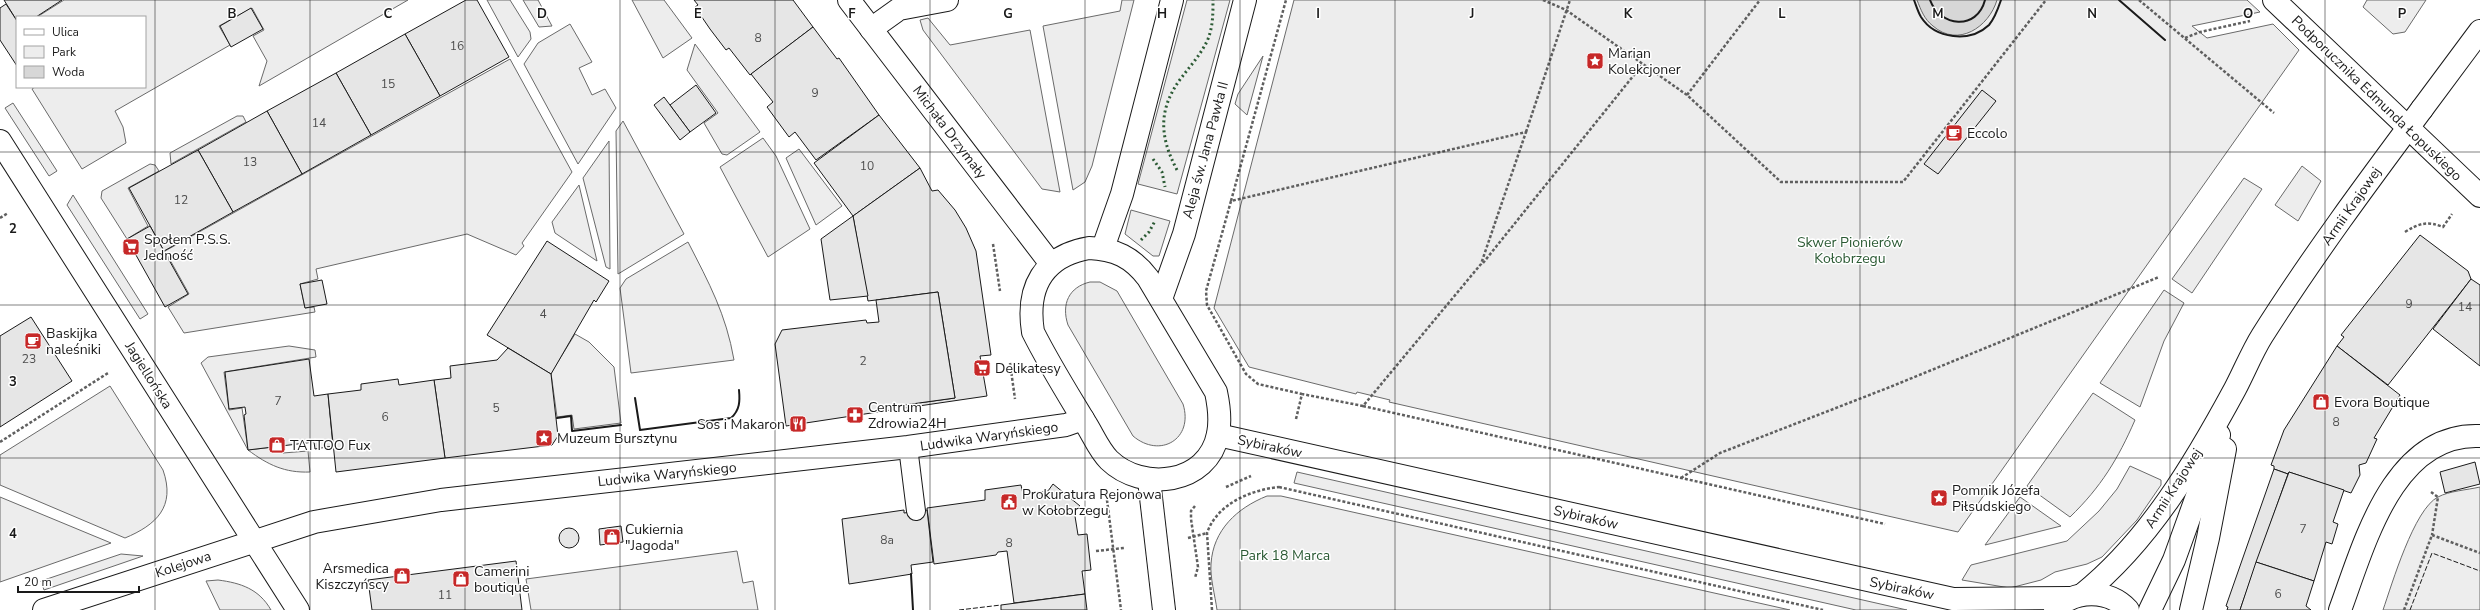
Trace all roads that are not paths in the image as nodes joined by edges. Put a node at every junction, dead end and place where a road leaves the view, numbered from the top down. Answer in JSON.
{"nodes":[{"id":1,"x":849,"y":0,"type":"edge"},
{"id":2,"x":947,"y":0,"type":"edge"},
{"id":3,"x":1172,"y":0,"type":"edge"},
{"id":4,"x":1245,"y":0,"type":"edge"},
{"id":5,"x":2274,"y":0,"type":"edge"},
{"id":6,"x":871,"y":29,"type":"junction"},
{"id":7,"x":2480,"y":30,"type":"edge"},
{"id":8,"x":2408,"y":128,"type":"junction"},
{"id":9,"x":0,"y":141,"type":"edge"},
{"id":10,"x":2480,"y":196,"type":"edge"},
{"id":11,"x":1104,"y":248,"type":"junction"},
{"id":12,"x":1051,"y":264,"type":"junction"},
{"id":13,"x":1161,"y":299,"type":"junction"},
{"id":14,"x":2234,"y":390,"type":"junction"},
{"id":15,"x":1083,"y":419,"type":"junction"},
{"id":16,"x":1218,"y":435,"type":"junction"},
{"id":17,"x":2480,"y":436,"type":"edge"},
{"id":18,"x":908,"y":447,"type":"junction"},
{"id":19,"x":1149,"y":480,"type":"junction"},
{"id":20,"x":916,"y":512,"type":"dead end"},
{"id":21,"x":254,"y":542,"type":"junction"},
{"id":22,"x":2069,"y":601,"type":"edge"},
{"id":23,"x":1961,"y":605,"type":"edge"},
{"id":24,"x":44,"y":610,"type":"edge"},
{"id":25,"x":298,"y":610,"type":"edge"},
{"id":26,"x":1164,"y":610,"type":"edge"},
{"id":27,"x":2128,"y":610,"type":"edge"},
{"id":28,"x":2150,"y":610,"type":"edge"},
{"id":29,"x":2191,"y":610,"type":"edge"},
{"id":30,"x":2340,"y":610,"type":"edge"}],
"edges":[{"from":1,"to":6,"type":"street","name":"Michała Drzymały"},
{"from":2,"to":6,"type":"street"},
{"from":3,"to":11,"type":"street"},
{"from":4,"to":13,"type":"street","name":"Aleja św. Jana Pawła II"},
{"from":5,"to":8,"type":"street","name":"Podporucznika Edmunda Łopuskiego"},
{"from":6,"to":12,"type":"street","name":"Michała Drzymały"},
{"from":7,"to":8,"type":"street","name":"Armii Krajowej"},
{"from":8,"to":10,"type":"street","name":"Podporucznika Edmunda Łopuskiego"},
{"from":8,"to":14,"type":"street","name":"Armii Krajowej"},
{"from":9,"to":21,"type":"street","name":"Jagiellońska"},
{"from":11,"to":12,"type":"street"},
{"from":11,"to":13,"type":"street"},
{"from":12,"to":15,"type":"street"},
{"from":13,"to":16,"type":"street"},
{"from":14,"to":22,"type":"street","name":"Armii Krajowej"},
{"from":14,"to":28,"type":"street","name":"Armii Krajowej"},
{"from":14,"to":29,"type":"street","name":"Armii Krajowej"},
{"from":15,"to":18,"type":"street","name":"Ludwika Waryńskiego"},
{"from":15,"to":19,"type":"street"},
{"from":16,"to":19,"type":"street"},
{"from":16,"to":23,"type":"street","name":"Sybiraków"},
{"from":17,"to":30,"type":"street"},
{"from":18,"to":20,"type":"lane"},
{"from":18,"to":21,"type":"street","name":"Ludwika Waryńskiego"},
{"from":19,"to":26,"type":"street"},
{"from":21,"to":24,"type":"street","name":"Kolejowa"},
{"from":21,"to":25,"type":"street","name":"Jagiellońska"},
{"from":22,"to":23,"type":"street","name":"Sybiraków"},
{"from":22,"to":27,"type":"street","name":"Sybiraków"}]}
